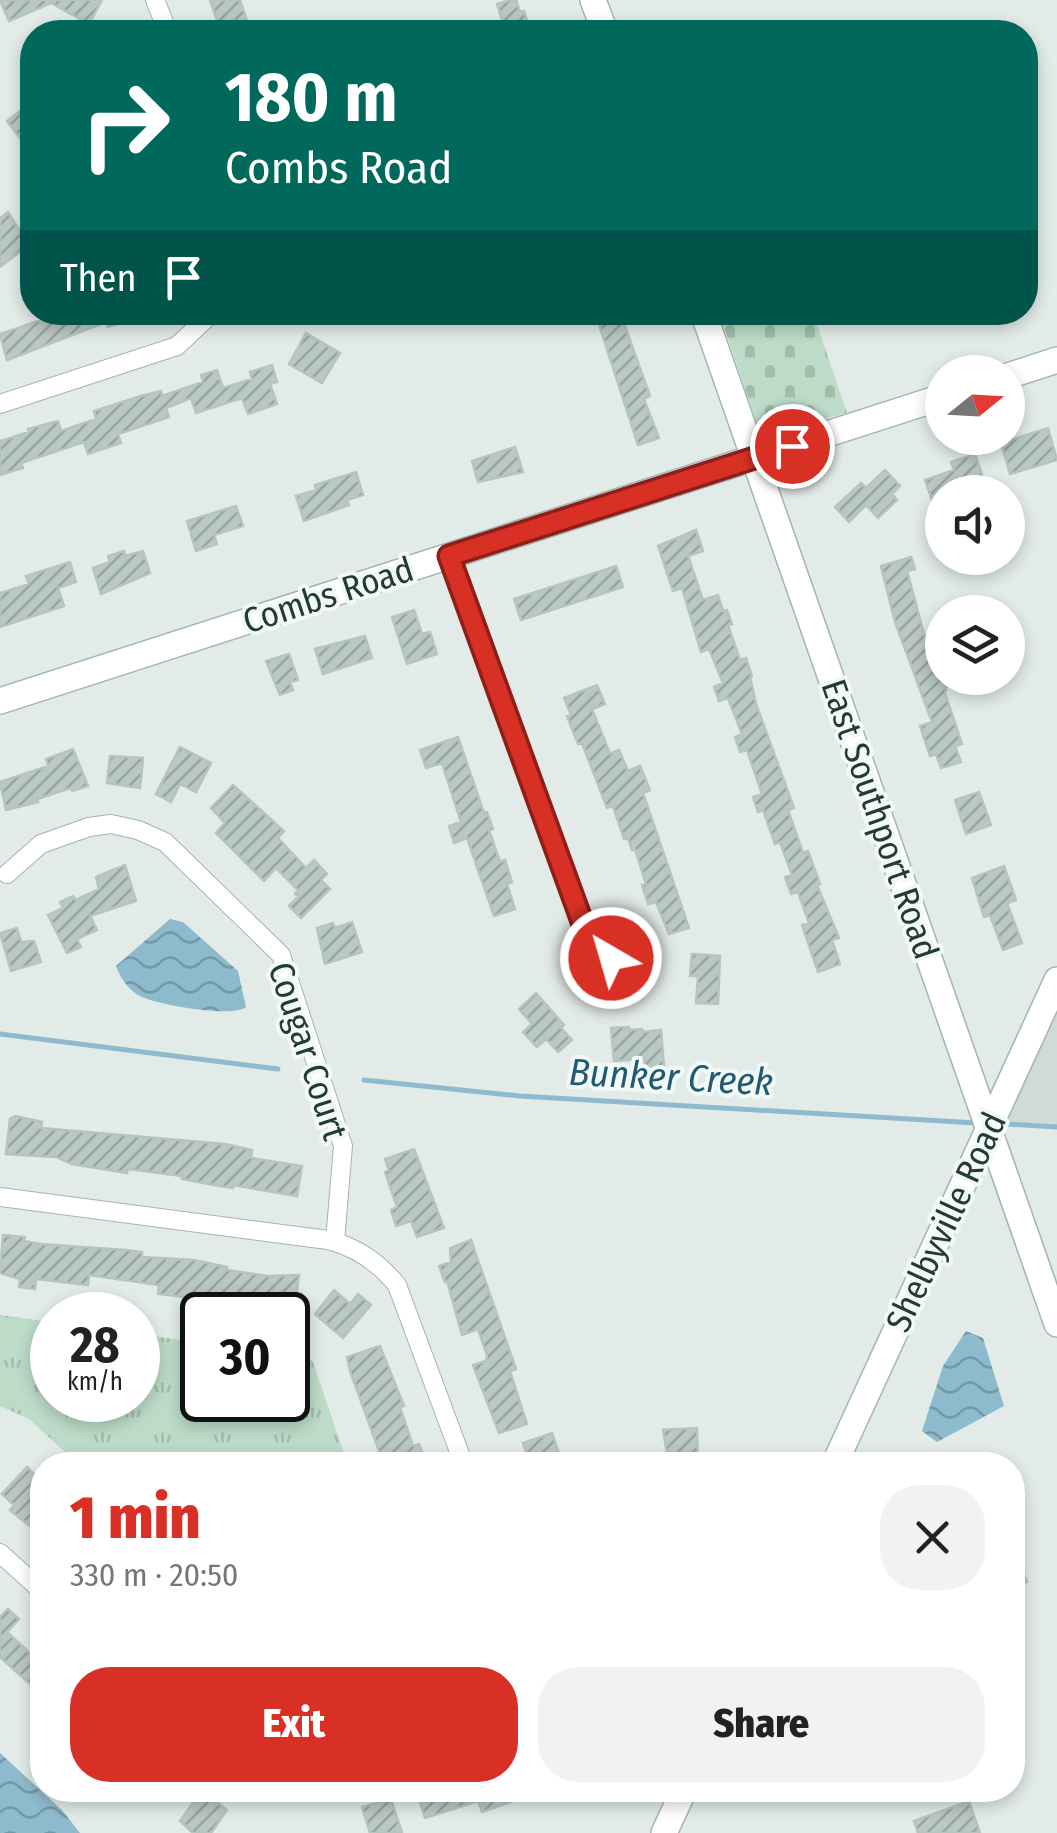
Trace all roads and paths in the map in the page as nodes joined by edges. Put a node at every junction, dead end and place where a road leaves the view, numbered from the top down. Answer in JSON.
{"nodes":[{"id":1,"x":199,"y":325,"type":"edge"},
{"id":2,"x":708,"y":325,"type":"edge"},
{"id":3,"x":1057,"y":360,"type":"edge"},
{"id":4,"x":1025,"y":370,"type":"edge"},
{"id":5,"x":925,"y":403,"type":"edge"},
{"id":6,"x":0,"y":404,"type":"edge"},
{"id":7,"x":754,"y":458,"type":"junction"},
{"id":8,"x":449,"y":556,"type":"junction"},
{"id":9,"x":0,"y":701,"type":"edge"},
{"id":10,"x":7,"y":874,"type":"dead end"},
{"id":11,"x":611,"y":958,"type":"dead end"},
{"id":12,"x":1057,"y":980,"type":"edge"},
{"id":13,"x":988,"y":1130,"type":"junction"},
{"id":14,"x":0,"y":1197,"type":"edge"},
{"id":15,"x":334,"y":1242,"type":"junction"},
{"id":16,"x":1057,"y":1324,"type":"edge"},
{"id":17,"x":459,"y":1452,"type":"edge"},
{"id":18,"x":840,"y":1452,"type":"edge"},
{"id":19,"x":0,"y":1553,"type":"edge"},
{"id":20,"x":30,"y":1580,"type":"edge"},
{"id":21,"x":678,"y":1802,"type":"edge"},
{"id":22,"x":664,"y":1833,"type":"edge"}],
"edges":[{"from":1,"to":6,"type":"street"},
{"from":2,"to":7,"type":"main road","name":"East Southport Road"},
{"from":3,"to":4,"type":"main road"},
{"from":5,"to":7,"type":"main road","name":"Combs Road"},
{"from":7,"to":8,"type":"main road","name":"Combs Road"},
{"from":7,"to":13,"type":"main road","name":"East Southport Road"},
{"from":8,"to":9,"type":"main road","name":"Combs Road"},
{"from":8,"to":11,"type":"street"},
{"from":10,"to":15,"type":"street","name":"Cougar Court"},
{"from":12,"to":13,"type":"main road","name":"Shelbyville Road"},
{"from":13,"to":16,"type":"main road","name":"East Southport Road"},
{"from":13,"to":18,"type":"main road","name":"Shelbyville Road"},
{"from":14,"to":15,"type":"street"},
{"from":15,"to":17,"type":"street"},
{"from":19,"to":20,"type":"street"},
{"from":21,"to":22,"type":"main road"}]}
